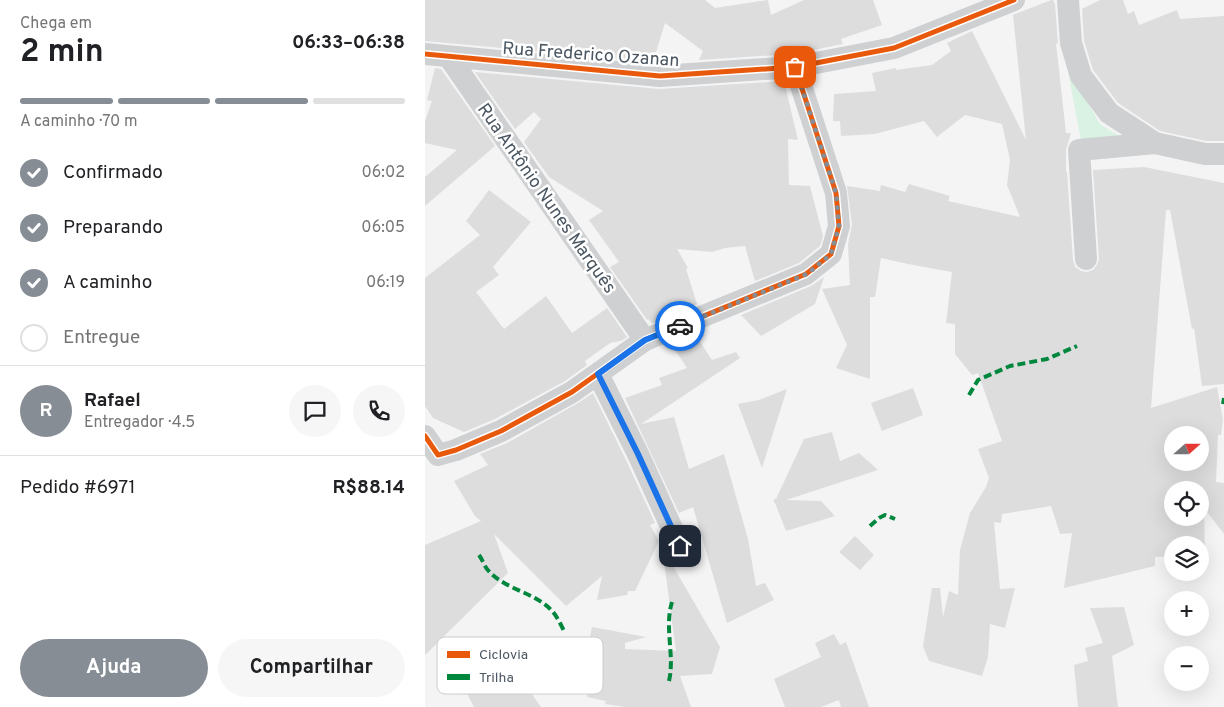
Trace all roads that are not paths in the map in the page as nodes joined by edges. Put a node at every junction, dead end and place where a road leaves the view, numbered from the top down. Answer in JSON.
{"nodes":[{"id":1,"x":1014,"y":0,"type":"edge"},
{"id":2,"x":1068,"y":0,"type":"edge"},
{"id":3,"x":425,"y":54,"type":"edge"},
{"id":4,"x":449,"y":56,"type":"junction"},
{"id":5,"x":795,"y":67,"type":"junction"},
{"id":6,"x":1155,"y":143,"type":"junction"},
{"id":7,"x":1224,"y":154,"type":"edge"},
{"id":8,"x":1086,"y":259,"type":"dead end"},
{"id":9,"x":645,"y":340,"type":"junction"},
{"id":10,"x":598,"y":374,"type":"junction"},
{"id":11,"x":425,"y":436,"type":"edge"},
{"id":12,"x":680,"y":546,"type":"dead end"}],
"edges":[{"from":1,"to":5,"type":"street","name":"Rua Frederico Ozanan"},
{"from":2,"to":6,"type":"street"},
{"from":3,"to":4,"type":"street","name":"Rua Frederico Ozanan"},
{"from":4,"to":5,"type":"street","name":"Rua Frederico Ozanan"},
{"from":4,"to":9,"type":"street","name":"Rua Antônio Nunes Marquês"},
{"from":5,"to":9,"type":"street"},
{"from":6,"to":7,"type":"street"},
{"from":6,"to":8,"type":"street"},
{"from":9,"to":10,"type":"street"},
{"from":10,"to":11,"type":"street"},
{"from":10,"to":12,"type":"street"}]}
